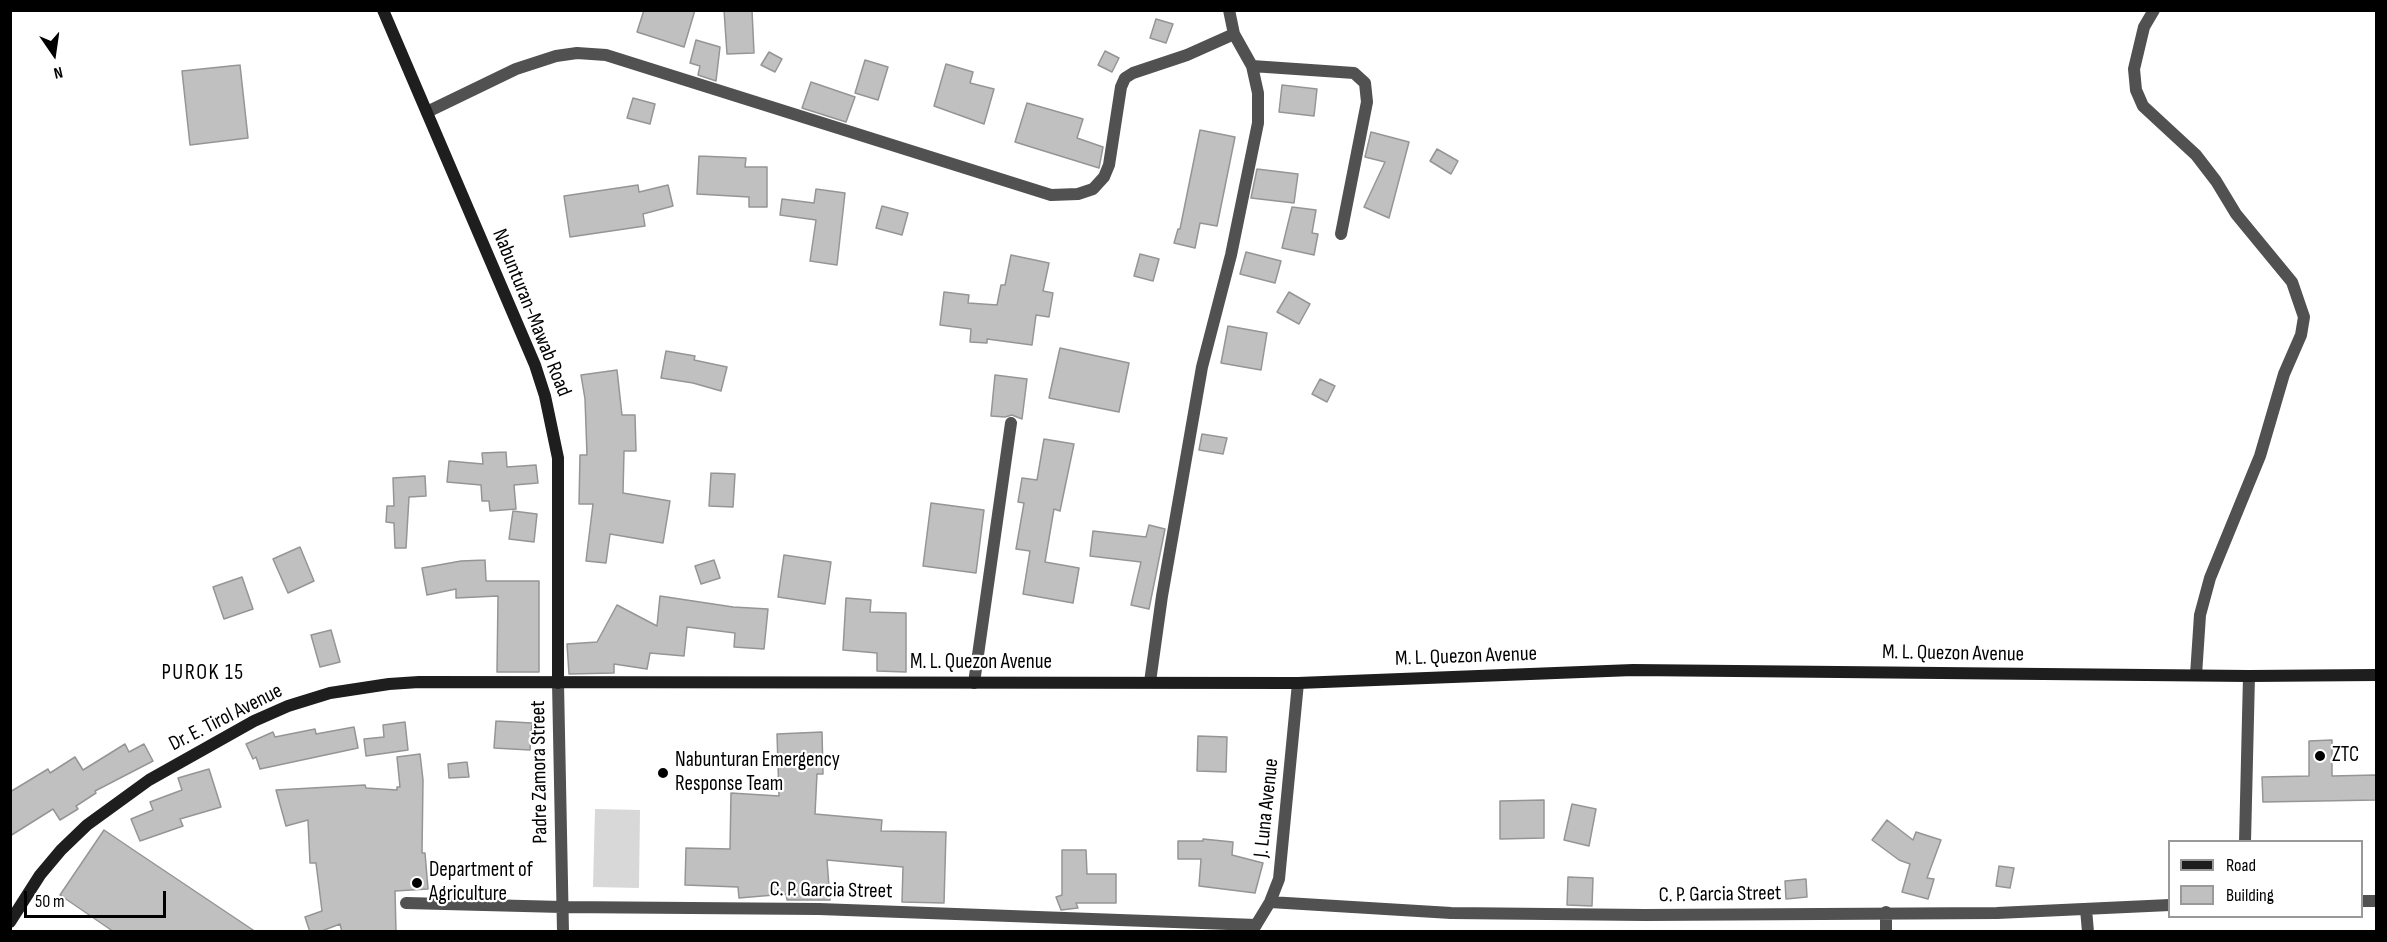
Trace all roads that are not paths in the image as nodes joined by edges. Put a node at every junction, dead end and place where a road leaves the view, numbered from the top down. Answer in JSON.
{"nodes":[{"id":1,"x":383,"y":10,"type":"edge"},
{"id":2,"x":1229,"y":10,"type":"edge"},
{"id":3,"x":2154,"y":10,"type":"edge"},
{"id":4,"x":1234,"y":34,"type":"junction"},
{"id":5,"x":1252,"y":66,"type":"junction"},
{"id":6,"x":427,"y":112,"type":"junction"},
{"id":7,"x":1341,"y":234,"type":"dead end"},
{"id":8,"x":1011,"y":423,"type":"dead end"},
{"id":9,"x":2196,"y":675,"type":"junction"},
{"id":10,"x":2376,"y":675,"type":"edge"},
{"id":11,"x":2249,"y":676,"type":"junction"},
{"id":12,"x":1150,"y":682,"type":"junction"},
{"id":13,"x":1298,"y":682,"type":"junction"},
{"id":14,"x":558,"y":683,"type":"junction"},
{"id":15,"x":974,"y":683,"type":"junction"},
{"id":16,"x":2245,"y":840,"type":"edge"},
{"id":17,"x":1270,"y":902,"type":"junction"},
{"id":18,"x":406,"y":903,"type":"dead end"},
{"id":19,"x":2168,"y":905,"type":"edge"},
{"id":20,"x":562,"y":907,"type":"junction"},
{"id":21,"x":2086,"y":909,"type":"junction"},
{"id":22,"x":1886,"y":912,"type":"junction"},
{"id":23,"x":10,"y":922,"type":"edge"},
{"id":24,"x":1254,"y":928,"type":"edge"},
{"id":25,"x":563,"y":932,"type":"edge"},
{"id":26,"x":1886,"y":932,"type":"edge"},
{"id":27,"x":2088,"y":932,"type":"edge"}],
"edges":[{"from":1,"to":6,"type":"main road","name":"Nabunturan-Mawab Road"},
{"from":2,"to":4,"type":"street"},
{"from":3,"to":9,"type":"street"},
{"from":4,"to":5,"type":"street"},
{"from":4,"to":6,"type":"street"},
{"from":5,"to":7,"type":"street"},
{"from":5,"to":12,"type":"street"},
{"from":6,"to":14,"type":"main road","name":"Nabunturan-Mawab Road"},
{"from":8,"to":15,"type":"street"},
{"from":9,"to":11,"type":"main road","name":"M. L. Quezon Avenue"},
{"from":9,"to":13,"type":"main road","name":"M. L. Quezon Avenue"},
{"from":10,"to":11,"type":"main road","name":"M. L. Quezon Avenue"},
{"from":11,"to":16,"type":"street"},
{"from":12,"to":13,"type":"main road","name":"M. L. Quezon Avenue"},
{"from":12,"to":15,"type":"main road","name":"M. L. Quezon Avenue"},
{"from":13,"to":17,"type":"street","name":"J. Luna Avenue"},
{"from":14,"to":15,"type":"main road","name":"M. L. Quezon Avenue"},
{"from":14,"to":20,"type":"street","name":"Padre Zamora Street"},
{"from":14,"to":23,"type":"main road","name":"Dr. E. Tirol Avenue"},
{"from":17,"to":22,"type":"street","name":"C. P. Garcia Street"},
{"from":17,"to":24,"type":"street","name":"J. Luna Avenue"},
{"from":18,"to":20,"type":"street","name":"C. P. Garcia Street"},
{"from":19,"to":21,"type":"street","name":"C. P. Garcia Street"},
{"from":20,"to":24,"type":"street","name":"C. P. Garcia Street"},
{"from":20,"to":25,"type":"street","name":"Padre Zamora Street"},
{"from":21,"to":22,"type":"street","name":"C. P. Garcia Street"},
{"from":21,"to":27,"type":"street"},
{"from":22,"to":26,"type":"street"}]}
